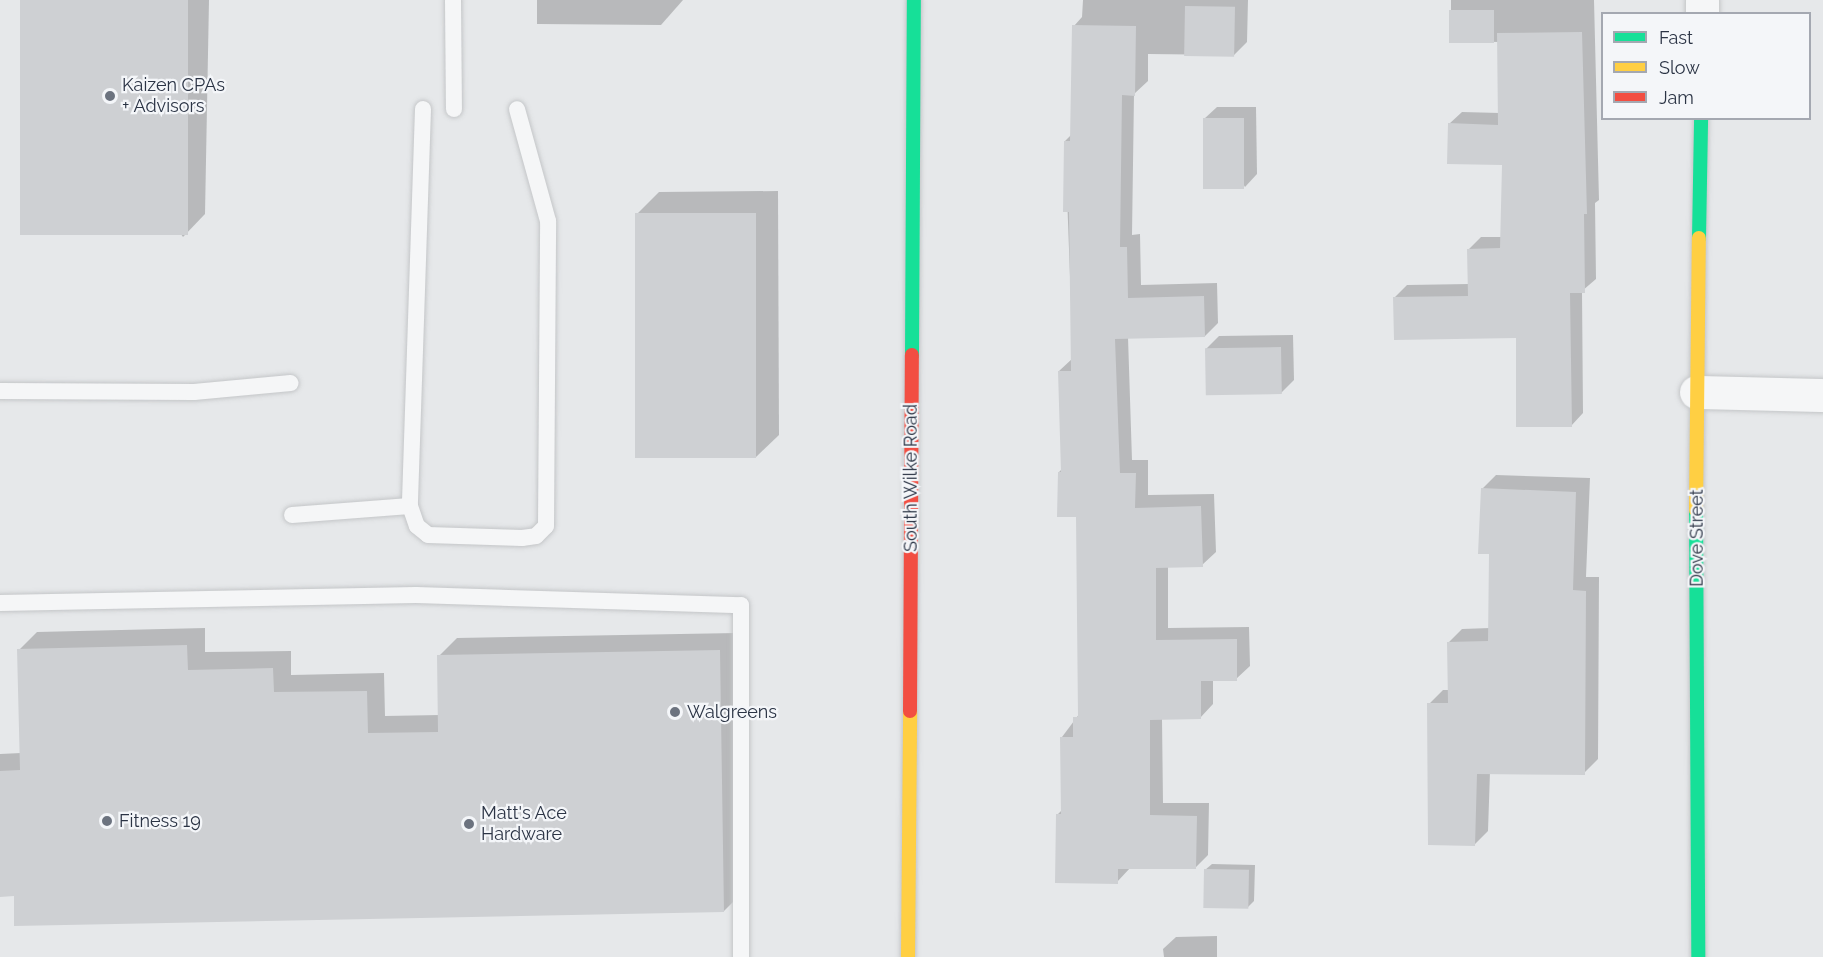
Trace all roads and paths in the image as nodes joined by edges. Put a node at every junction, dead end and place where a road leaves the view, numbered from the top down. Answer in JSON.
{"nodes":[{"id":1,"x":453,"y":0,"type":"edge"},
{"id":2,"x":914,"y":0,"type":"edge"},
{"id":3,"x":423,"y":109,"type":"dead end"},
{"id":4,"x":454,"y":109,"type":"dead end"},
{"id":5,"x":517,"y":110,"type":"dead end"},
{"id":6,"x":1701,"y":120,"type":"edge"},
{"id":7,"x":291,"y":383,"type":"dead end"},
{"id":8,"x":0,"y":391,"type":"edge"},
{"id":9,"x":1696,"y":392,"type":"junction"},
{"id":10,"x":1823,"y":395,"type":"edge"},
{"id":11,"x":410,"y":506,"type":"junction"},
{"id":12,"x":292,"y":515,"type":"dead end"},
{"id":13,"x":0,"y":603,"type":"edge"},
{"id":14,"x":741,"y":957,"type":"edge"},
{"id":15,"x":908,"y":957,"type":"edge"},
{"id":16,"x":1698,"y":957,"type":"edge"}],
"edges":[{"from":1,"to":4,"type":"lane"},
{"from":2,"to":15,"type":"main road","name":"South Wilke Road"},
{"from":3,"to":11,"type":"lane"},
{"from":5,"to":11,"type":"lane"},
{"from":6,"to":9,"type":"main road","name":"Dove Street"},
{"from":7,"to":8,"type":"lane"},
{"from":9,"to":10,"type":"street"},
{"from":9,"to":16,"type":"main road","name":"Dove Street"},
{"from":11,"to":12,"type":"lane"},
{"from":13,"to":14,"type":"lane"}]}
